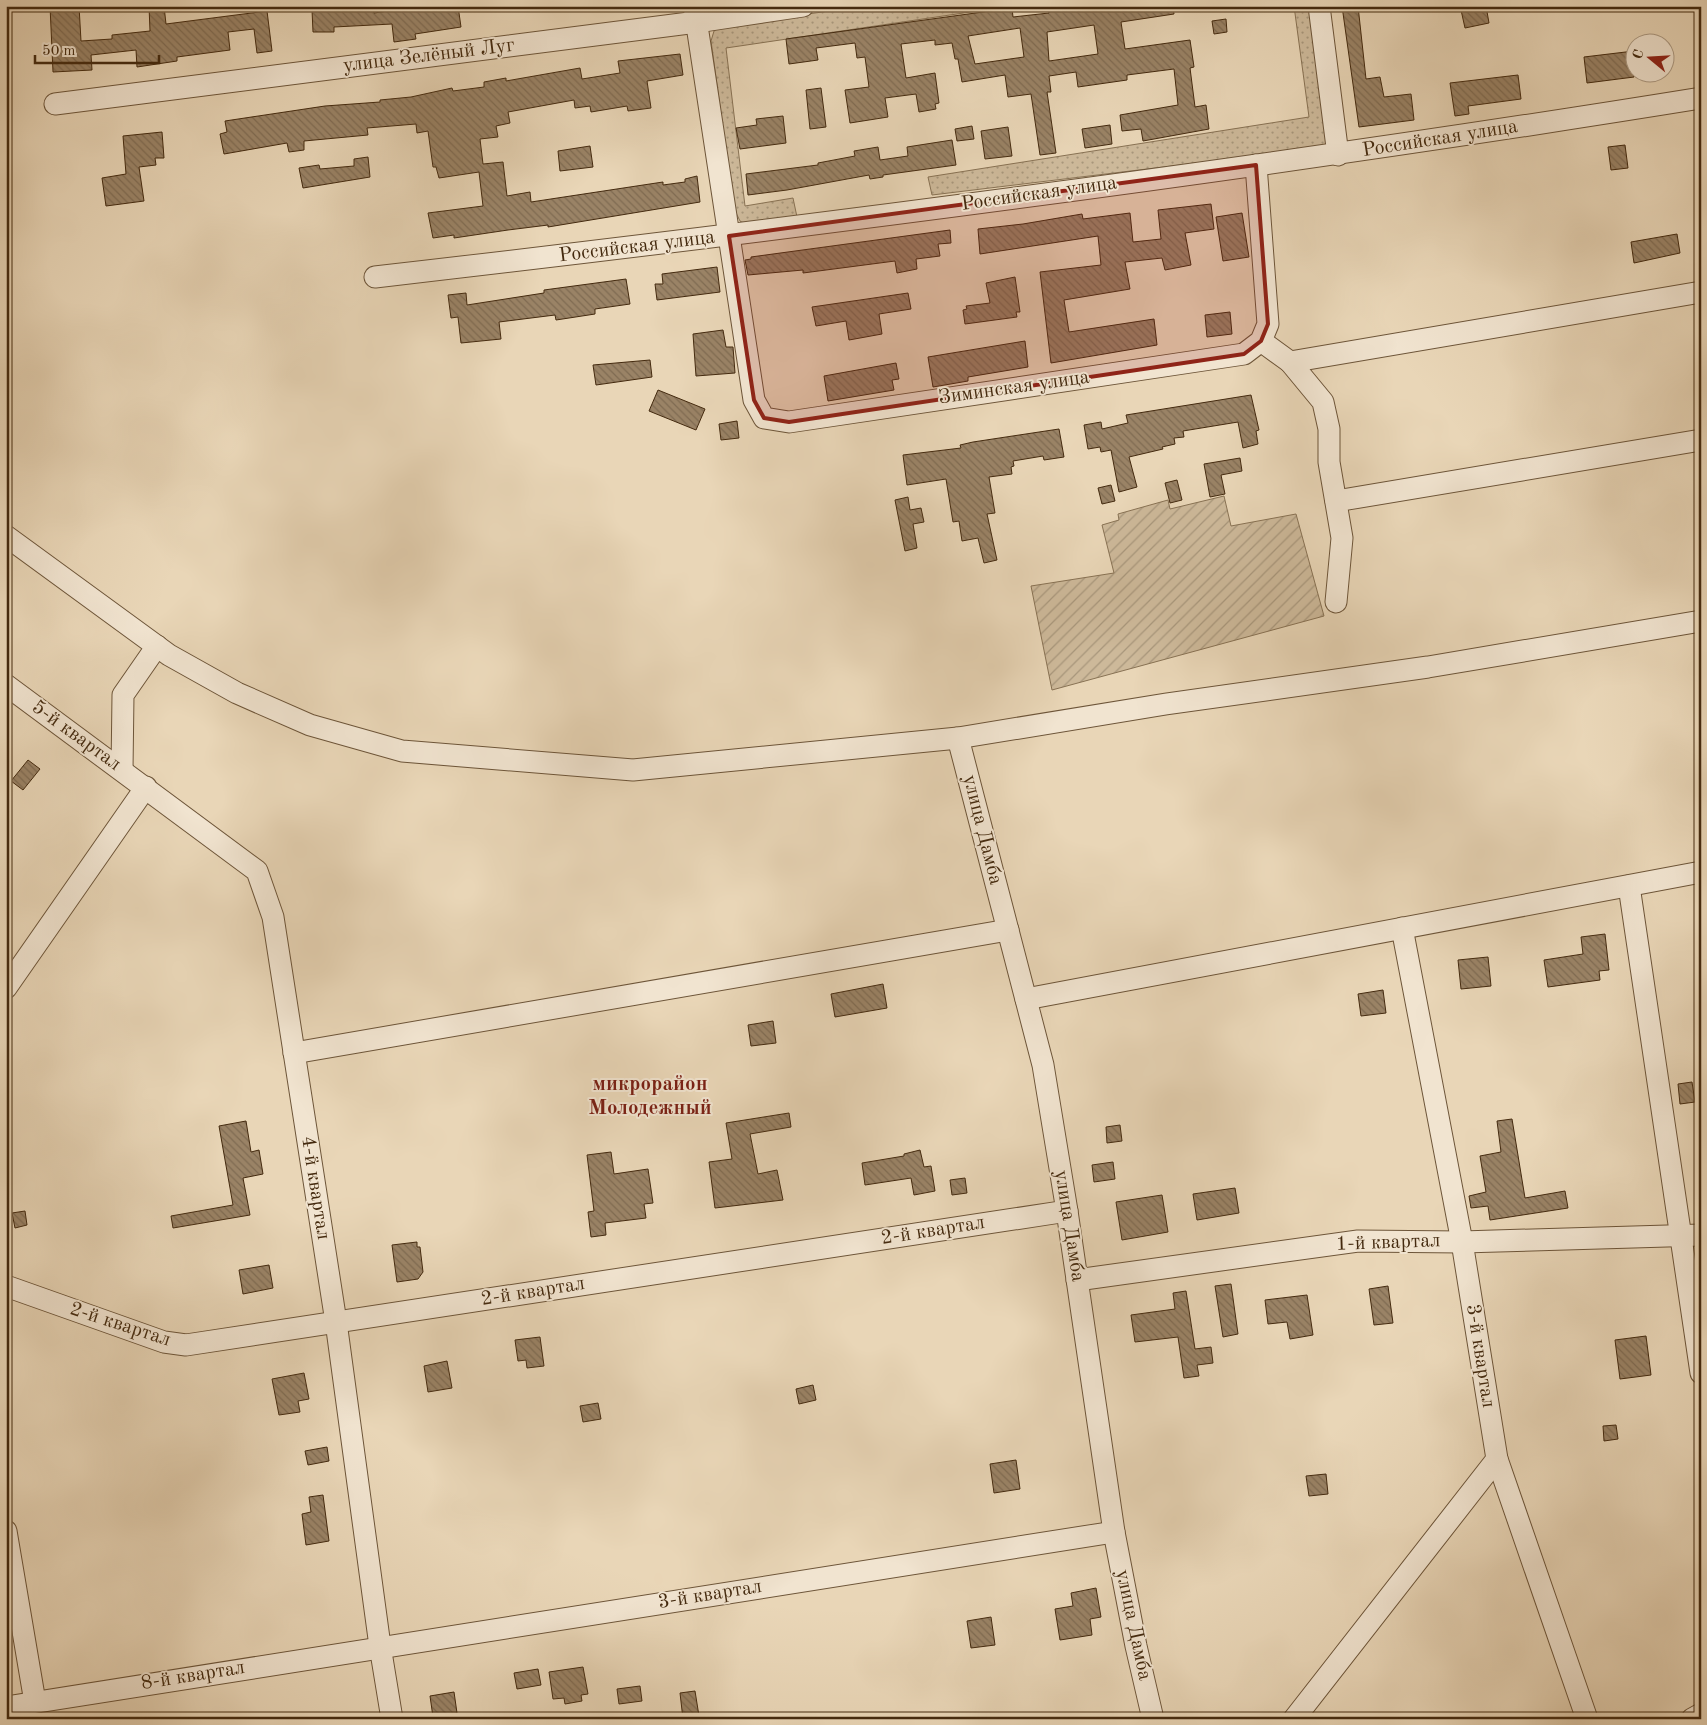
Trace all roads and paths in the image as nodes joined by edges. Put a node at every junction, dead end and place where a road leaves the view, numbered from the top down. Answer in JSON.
{"nodes":[{"id":1,"x":803,"y":6,"type":"edge"},
{"id":2,"x":1319,"y":6,"type":"edge"},
{"id":3,"x":696,"y":14,"type":"edge"},
{"id":4,"x":1701,"y":98,"type":"edge"},
{"id":5,"x":55,"y":104,"type":"dead end"},
{"id":6,"x":1338,"y":155,"type":"junction"},
{"id":7,"x":1256,"y":165,"type":"junction"},
{"id":8,"x":730,"y":236,"type":"junction"},
{"id":9,"x":375,"y":277,"type":"dead end"},
{"id":10,"x":1701,"y":292,"type":"edge"},
{"id":11,"x":1260,"y":341,"type":"junction"},
{"id":12,"x":1290,"y":362,"type":"junction"},
{"id":13,"x":1701,"y":440,"type":"edge"},
{"id":14,"x":1336,"y":501,"type":"junction"},
{"id":15,"x":6,"y":536,"type":"edge"},
{"id":16,"x":1336,"y":602,"type":"dead end"},
{"id":17,"x":1701,"y":621,"type":"edge"},
{"id":18,"x":157,"y":646,"type":"junction"},
{"id":19,"x":6,"y":685,"type":"edge"},
{"id":20,"x":958,"y":738,"type":"junction"},
{"id":21,"x":122,"y":770,"type":"junction"},
{"id":22,"x":146,"y":788,"type":"junction"},
{"id":23,"x":1701,"y":872,"type":"edge"},
{"id":24,"x":1629,"y":886,"type":"junction"},
{"id":25,"x":1402,"y":928,"type":"junction"},
{"id":26,"x":1008,"y":930,"type":"junction"},
{"id":27,"x":6,"y":988,"type":"edge"},
{"id":28,"x":1026,"y":999,"type":"junction"},
{"id":29,"x":294,"y":1053,"type":"junction"},
{"id":30,"x":1067,"y":1211,"type":"junction"},
{"id":31,"x":1691,"y":1236,"type":"edge"},
{"id":32,"x":1462,"y":1242,"type":"junction"},
{"id":33,"x":1077,"y":1280,"type":"junction"},
{"id":34,"x":6,"y":1286,"type":"edge"},
{"id":35,"x":336,"y":1322,"type":"junction"},
{"id":36,"x":1701,"y":1373,"type":"edge"},
{"id":37,"x":1497,"y":1458,"type":"junction"},
{"id":38,"x":6,"y":1531,"type":"edge"},
{"id":39,"x":1114,"y":1532,"type":"junction"},
{"id":40,"x":380,"y":1646,"type":"junction"},
{"id":41,"x":34,"y":1702,"type":"junction"},
{"id":42,"x":6,"y":1707,"type":"edge"},
{"id":43,"x":1701,"y":1714,"type":"edge"},
{"id":44,"x":392,"y":1719,"type":"edge"},
{"id":45,"x":1153,"y":1719,"type":"edge"},
{"id":46,"x":1294,"y":1719,"type":"edge"},
{"id":47,"x":1587,"y":1719,"type":"edge"},
{"id":48,"x":1692,"y":1719,"type":"edge"}],
"edges":[{"from":1,"to":3,"type":"street","name":"улица Зелёный Луг"},
{"from":2,"to":6,"type":"street"},
{"from":3,"to":5,"type":"street","name":"улица Зелёный Луг"},
{"from":3,"to":8,"type":"street"},
{"from":4,"to":6,"type":"street","name":"Российская улица"},
{"from":6,"to":7,"type":"street","name":"Российская улица"},
{"from":7,"to":8,"type":"street","name":"Российская улица"},
{"from":7,"to":11,"type":"street"},
{"from":8,"to":9,"type":"street","name":"Российская улица"},
{"from":8,"to":11,"type":"street","name":"Зиминская улица"},
{"from":10,"to":12,"type":"street"},
{"from":11,"to":12,"type":"street"},
{"from":12,"to":14,"type":"street"},
{"from":13,"to":14,"type":"street"},
{"from":14,"to":16,"type":"street"},
{"from":15,"to":18,"type":"street"},
{"from":17,"to":20,"type":"street"},
{"from":18,"to":20,"type":"street"},
{"from":18,"to":21,"type":"street"},
{"from":19,"to":21,"type":"street","name":"5-й квартал"},
{"from":20,"to":26,"type":"street","name":"улица Дамба"},
{"from":21,"to":22,"type":"street","name":"5-й квартал"},
{"from":22,"to":27,"type":"street"},
{"from":22,"to":29,"type":"street","name":"4-й квартал"},
{"from":23,"to":24,"type":"street"},
{"from":24,"to":25,"type":"street"},
{"from":24,"to":31,"type":"street"},
{"from":25,"to":28,"type":"street"},
{"from":25,"to":32,"type":"street","name":"3-й квартал"},
{"from":26,"to":28,"type":"street","name":"улица Дамба"},
{"from":26,"to":29,"type":"street"},
{"from":28,"to":30,"type":"street","name":"улица Дамба"},
{"from":29,"to":35,"type":"street","name":"4-й квартал"},
{"from":30,"to":33,"type":"street","name":"улица Дамба"},
{"from":30,"to":35,"type":"street","name":"2-й квартал"},
{"from":31,"to":32,"type":"street","name":"1-й квартал"},
{"from":31,"to":36,"type":"street"},
{"from":32,"to":33,"type":"street","name":"1-й квартал"},
{"from":32,"to":37,"type":"street","name":"3-й квартал"},
{"from":33,"to":39,"type":"street","name":"улица Дамба"},
{"from":34,"to":35,"type":"street","name":"2-й квартал"},
{"from":35,"to":40,"type":"street","name":"4-й квартал"},
{"from":37,"to":46,"type":"street"},
{"from":37,"to":47,"type":"street","name":"3-й квартал"},
{"from":38,"to":41,"type":"street"},
{"from":39,"to":40,"type":"street","name":"3-й квартал"},
{"from":39,"to":45,"type":"street","name":"улица Дамба"},
{"from":40,"to":41,"type":"street","name":"8-й квартал"},
{"from":40,"to":44,"type":"street"},
{"from":41,"to":42,"type":"street","name":"8-й квартал"},
{"from":43,"to":48,"type":"street"}]}
